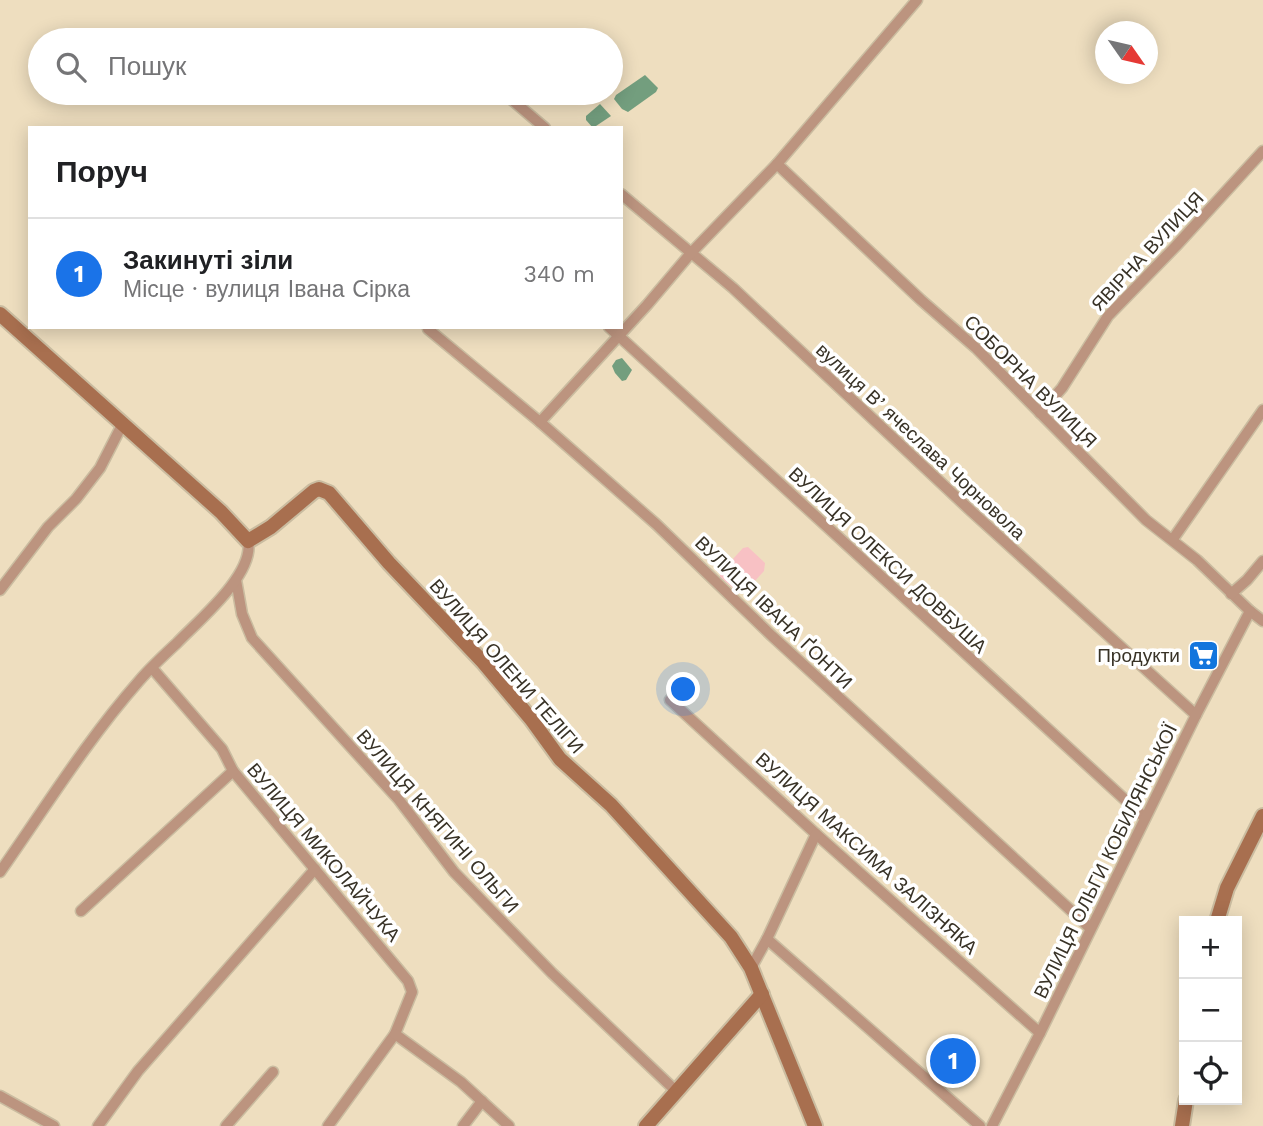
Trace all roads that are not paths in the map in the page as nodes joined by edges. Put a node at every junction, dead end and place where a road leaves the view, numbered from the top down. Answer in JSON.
{"nodes":[{"id":1,"x":917,"y":0,"type":"edge"},
{"id":2,"x":519,"y":105,"type":"edge"},
{"id":3,"x":543,"y":126,"type":"edge"},
{"id":4,"x":1263,"y":151,"type":"edge"},
{"id":5,"x":777,"y":164,"type":"junction"},
{"id":6,"x":623,"y":196,"type":"edge"},
{"id":7,"x":691,"y":253,"type":"junction"},
{"id":8,"x":0,"y":314,"type":"edge"},
{"id":9,"x":428,"y":329,"type":"dead end"},
{"id":10,"x":611,"y":329,"type":"edge"},
{"id":11,"x":620,"y":336,"type":"junction"},
{"id":12,"x":1263,"y":410,"type":"edge"},
{"id":13,"x":1040,"y":413,"type":"junction"},
{"id":14,"x":540,"y":422,"type":"junction"},
{"id":15,"x":122,"y":425,"type":"junction"},
{"id":16,"x":246,"y":539,"type":"junction"},
{"id":17,"x":1173,"y":540,"type":"junction"},
{"id":18,"x":1263,"y":561,"type":"edge"},
{"id":19,"x":236,"y":580,"type":"junction"},
{"id":20,"x":0,"y":590,"type":"edge"},
{"id":21,"x":1231,"y":594,"type":"junction"},
{"id":22,"x":1250,"y":611,"type":"junction"},
{"id":23,"x":1263,"y":621,"type":"edge"},
{"id":24,"x":152,"y":668,"type":"junction"},
{"id":25,"x":670,"y":700,"type":"dead end"},
{"id":26,"x":1196,"y":715,"type":"junction"},
{"id":27,"x":233,"y":771,"type":"junction"},
{"id":28,"x":1263,"y":816,"type":"edge"},
{"id":29,"x":1145,"y":818,"type":"junction"},
{"id":30,"x":816,"y":834,"type":"junction"},
{"id":31,"x":315,"y":869,"type":"junction"},
{"id":32,"x":0,"y":872,"type":"edge"},
{"id":33,"x":81,"y":911,"type":"dead end"},
{"id":34,"x":1219,"y":916,"type":"edge"},
{"id":35,"x":1090,"y":928,"type":"junction"},
{"id":36,"x":767,"y":939,"type":"junction"},
{"id":37,"x":751,"y":968,"type":"junction"},
{"id":38,"x":762,"y":993,"type":"junction"},
{"id":39,"x":1040,"y":1033,"type":"junction"},
{"id":40,"x":395,"y":1034,"type":"junction"},
{"id":41,"x":273,"y":1072,"type":"dead end"},
{"id":42,"x":677,"y":1092,"type":"junction"},
{"id":43,"x":0,"y":1096,"type":"edge"},
{"id":44,"x":482,"y":1101,"type":"junction"},
{"id":45,"x":1185,"y":1105,"type":"edge"},
{"id":46,"x":54,"y":1126,"type":"edge"},
{"id":47,"x":98,"y":1126,"type":"edge"},
{"id":48,"x":226,"y":1126,"type":"edge"},
{"id":49,"x":328,"y":1126,"type":"edge"},
{"id":50,"x":463,"y":1126,"type":"edge"},
{"id":51,"x":509,"y":1126,"type":"edge"},
{"id":52,"x":646,"y":1126,"type":"edge"},
{"id":53,"x":815,"y":1126,"type":"edge"},
{"id":54,"x":980,"y":1126,"type":"edge"},
{"id":55,"x":992,"y":1126,"type":"edge"},
{"id":56,"x":1182,"y":1126,"type":"edge"}],
"edges":[{"from":1,"to":5,"type":"street"},
{"from":2,"to":3,"type":"street"},
{"from":4,"to":13,"type":"street","name":"ЯВІРНА ВУЛИЦЯ"},
{"from":5,"to":7,"type":"street"},
{"from":5,"to":13,"type":"street","name":"СОБОРНА ВУЛИЦЯ"},
{"from":6,"to":7,"type":"street","name":"вулиця Вʼячеслава Чорновола"},
{"from":7,"to":11,"type":"street"},
{"from":7,"to":26,"type":"street","name":"вулиця Вʼячеслава Чорновола"},
{"from":8,"to":15,"type":"street"},
{"from":9,"to":14,"type":"street","name":"ВУЛИЦЯ ІВАНА ҐОНТИ"},
{"from":10,"to":11,"type":"street","name":"ВУЛИЦЯ ОЛЕКСИ ДОВБУША"},
{"from":11,"to":14,"type":"street"},
{"from":11,"to":29,"type":"street","name":"ВУЛИЦЯ ОЛЕКСИ ДОВБУША"},
{"from":12,"to":17,"type":"street"},
{"from":13,"to":17,"type":"street","name":"СОБОРНА ВУЛИЦЯ"},
{"from":14,"to":35,"type":"street","name":"ВУЛИЦЯ ІВАНА ҐОНТИ"},
{"from":15,"to":16,"type":"street"},
{"from":15,"to":20,"type":"street"},
{"from":16,"to":19,"type":"street"},
{"from":16,"to":37,"type":"street","name":"ВУЛИЦЯ ОЛЕНИ ТЕЛІГИ"},
{"from":17,"to":21,"type":"street","name":"СОБОРНА ВУЛИЦЯ"},
{"from":18,"to":21,"type":"street"},
{"from":19,"to":24,"type":"street"},
{"from":19,"to":42,"type":"street","name":"ВУЛИЦЯ КНЯГИНІ ОЛЬГИ"},
{"from":21,"to":22,"type":"street","name":"СОБОРНА ВУЛИЦЯ"},
{"from":22,"to":23,"type":"street","name":"СОБОРНА ВУЛИЦЯ"},
{"from":22,"to":26,"type":"street","name":"ВУЛИЦЯ ОЛЬГИ КОБИЛЯНСЬКОЇ"},
{"from":24,"to":27,"type":"street","name":"ВУЛИЦЯ МИКОЛАЙЧУКА"},
{"from":24,"to":32,"type":"street"},
{"from":25,"to":30,"type":"street","name":"ВУЛИЦЯ МАКСИМА ЗАЛІЗНЯКА"},
{"from":26,"to":29,"type":"street","name":"ВУЛИЦЯ ОЛЬГИ КОБИЛЯНСЬКОЇ"},
{"from":27,"to":31,"type":"street","name":"ВУЛИЦЯ МИКОЛАЙЧУКА"},
{"from":27,"to":33,"type":"street"},
{"from":28,"to":34,"type":"street"},
{"from":29,"to":35,"type":"street","name":"ВУЛИЦЯ ОЛЬГИ КОБИЛЯНСЬКОЇ"},
{"from":30,"to":36,"type":"street"},
{"from":30,"to":39,"type":"street","name":"ВУЛИЦЯ МАКСИМА ЗАЛІЗНЯКА"},
{"from":31,"to":40,"type":"street","name":"ВУЛИЦЯ МИКОЛАЙЧУКА"},
{"from":31,"to":47,"type":"street"},
{"from":35,"to":39,"type":"street","name":"ВУЛИЦЯ ОЛЬГИ КОБИЛЯНСЬКОЇ"},
{"from":36,"to":37,"type":"street"},
{"from":36,"to":54,"type":"street"},
{"from":37,"to":38,"type":"street","name":"ВУЛИЦЯ ОЛЕНИ ТЕЛІГИ"},
{"from":38,"to":42,"type":"street"},
{"from":38,"to":53,"type":"street","name":"ВУЛИЦЯ ОЛЕНИ ТЕЛІГИ"},
{"from":39,"to":55,"type":"street","name":"ВУЛИЦЯ ОЛЬГИ КОБИЛЯНСЬКОЇ"},
{"from":40,"to":44,"type":"street"},
{"from":40,"to":49,"type":"street","name":"ВУЛИЦЯ МИКОЛАЙЧУКА"},
{"from":41,"to":48,"type":"street"},
{"from":42,"to":52,"type":"street"},
{"from":43,"to":46,"type":"street"},
{"from":44,"to":50,"type":"street"},
{"from":44,"to":51,"type":"street"},
{"from":45,"to":56,"type":"street"}]}
